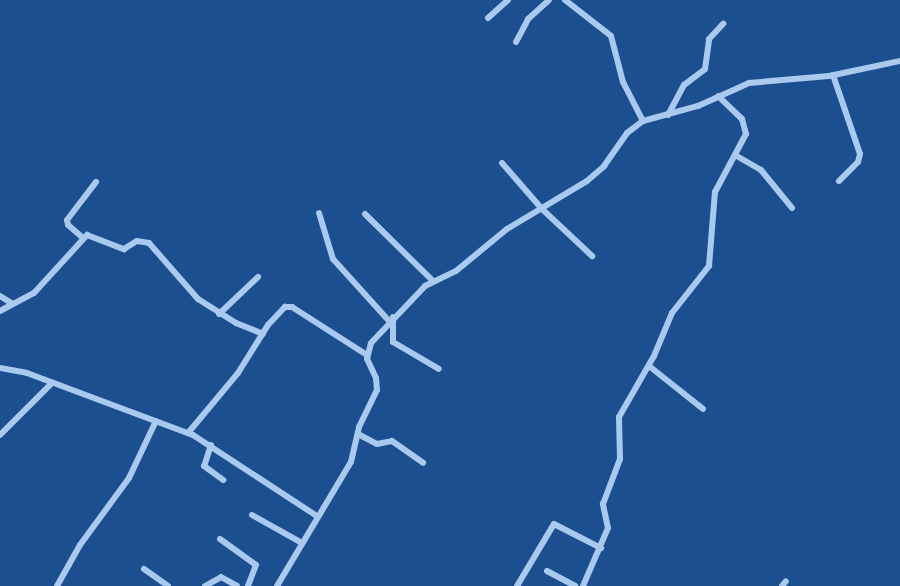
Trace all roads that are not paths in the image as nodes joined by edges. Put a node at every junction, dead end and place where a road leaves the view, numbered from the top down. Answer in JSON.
{"nodes":[{"id":1,"x":508,"y":0,"type":"edge"},
{"id":2,"x":549,"y":0,"type":"edge"},
{"id":3,"x":565,"y":0,"type":"edge"},
{"id":4,"x":488,"y":18,"type":"dead end"},
{"id":5,"x":723,"y":24,"type":"dead end"},
{"id":6,"x":516,"y":42,"type":"dead end"},
{"id":7,"x":900,"y":61,"type":"edge"},
{"id":8,"x":833,"y":75,"type":"junction"},
{"id":9,"x":718,"y":96,"type":"junction"},
{"id":10,"x":668,"y":115,"type":"junction"},
{"id":11,"x":643,"y":121,"type":"junction"},
{"id":12,"x":735,"y":155,"type":"junction"},
{"id":13,"x":502,"y":163,"type":"dead end"},
{"id":14,"x":839,"y":181,"type":"dead end"},
{"id":15,"x":96,"y":182,"type":"dead end"},
{"id":16,"x":792,"y":208,"type":"dead end"},
{"id":17,"x":542,"y":209,"type":"junction"},
{"id":18,"x":319,"y":213,"type":"dead end"},
{"id":19,"x":365,"y":214,"type":"dead end"},
{"id":20,"x":82,"y":237,"type":"junction"},
{"id":21,"x":592,"y":256,"type":"dead end"},
{"id":22,"x":258,"y":277,"type":"dead end"},
{"id":23,"x":433,"y":281,"type":"junction"},
{"id":24,"x":0,"y":296,"type":"edge"},
{"id":25,"x":11,"y":303,"type":"junction"},
{"id":26,"x":0,"y":311,"type":"edge"},
{"id":27,"x":219,"y":314,"type":"junction"},
{"id":28,"x":391,"y":319,"type":"junction"},
{"id":29,"x":263,"y":334,"type":"junction"},
{"id":30,"x":367,"y":355,"type":"junction"},
{"id":31,"x":649,"y":366,"type":"junction"},
{"id":32,"x":0,"y":368,"type":"edge"},
{"id":33,"x":439,"y":369,"type":"dead end"},
{"id":34,"x":52,"y":383,"type":"junction"},
{"id":35,"x":703,"y":409,"type":"dead end"},
{"id":36,"x":156,"y":421,"type":"junction"},
{"id":37,"x":188,"y":433,"type":"junction"},
{"id":38,"x":358,"y":434,"type":"junction"},
{"id":39,"x":0,"y":435,"type":"edge"},
{"id":40,"x":211,"y":445,"type":"junction"},
{"id":41,"x":423,"y":463,"type":"dead end"},
{"id":42,"x":223,"y":480,"type":"dead end"},
{"id":43,"x":252,"y":515,"type":"dead end"},
{"id":44,"x":317,"y":516,"type":"junction"},
{"id":45,"x":220,"y":539,"type":"dead end"},
{"id":46,"x":302,"y":543,"type":"junction"},
{"id":47,"x":601,"y":548,"type":"junction"},
{"id":48,"x":144,"y":568,"type":"dead end"},
{"id":49,"x":548,"y":571,"type":"dead end"},
{"id":50,"x":281,"y":585,"type":"edge"},
{"id":51,"x":57,"y":586,"type":"edge"},
{"id":52,"x":168,"y":586,"type":"edge"},
{"id":53,"x":205,"y":586,"type":"edge"},
{"id":54,"x":237,"y":586,"type":"edge"},
{"id":55,"x":248,"y":586,"type":"edge"},
{"id":56,"x":517,"y":586,"type":"edge"},
{"id":57,"x":574,"y":586,"type":"edge"},
{"id":58,"x":583,"y":586,"type":"edge"}],
"edges":[{"from":1,"to":4,"type":"street"},
{"from":2,"to":6,"type":"street"},
{"from":3,"to":11,"type":"street"},
{"from":5,"to":10,"type":"street"},
{"from":7,"to":8,"type":"street"},
{"from":8,"to":9,"type":"street"},
{"from":8,"to":14,"type":"street"},
{"from":9,"to":10,"type":"street"},
{"from":9,"to":12,"type":"street"},
{"from":10,"to":11,"type":"street"},
{"from":11,"to":17,"type":"street"},
{"from":12,"to":16,"type":"street"},
{"from":12,"to":31,"type":"street"},
{"from":13,"to":17,"type":"street"},
{"from":15,"to":20,"type":"street"},
{"from":17,"to":21,"type":"street"},
{"from":17,"to":23,"type":"street"},
{"from":18,"to":28,"type":"street"},
{"from":19,"to":23,"type":"street"},
{"from":20,"to":25,"type":"street"},
{"from":20,"to":27,"type":"street"},
{"from":22,"to":27,"type":"street"},
{"from":23,"to":28,"type":"street"},
{"from":24,"to":25,"type":"street"},
{"from":25,"to":26,"type":"street"},
{"from":27,"to":29,"type":"street"},
{"from":28,"to":30,"type":"street"},
{"from":28,"to":33,"type":"street"},
{"from":29,"to":30,"type":"street"},
{"from":29,"to":37,"type":"street"},
{"from":30,"to":38,"type":"street"},
{"from":31,"to":35,"type":"street"},
{"from":31,"to":47,"type":"street"},
{"from":32,"to":34,"type":"street"},
{"from":34,"to":36,"type":"street"},
{"from":34,"to":39,"type":"street"},
{"from":36,"to":37,"type":"street"},
{"from":36,"to":51,"type":"street"},
{"from":37,"to":40,"type":"street"},
{"from":38,"to":41,"type":"street"},
{"from":38,"to":44,"type":"street"},
{"from":40,"to":42,"type":"street"},
{"from":40,"to":44,"type":"street"},
{"from":43,"to":46,"type":"street"},
{"from":44,"to":46,"type":"street"},
{"from":45,"to":55,"type":"street"},
{"from":46,"to":50,"type":"street"},
{"from":47,"to":56,"type":"street"},
{"from":47,"to":58,"type":"street"},
{"from":48,"to":52,"type":"street"},
{"from":49,"to":57,"type":"street"},
{"from":53,"to":54,"type":"street"}]}
